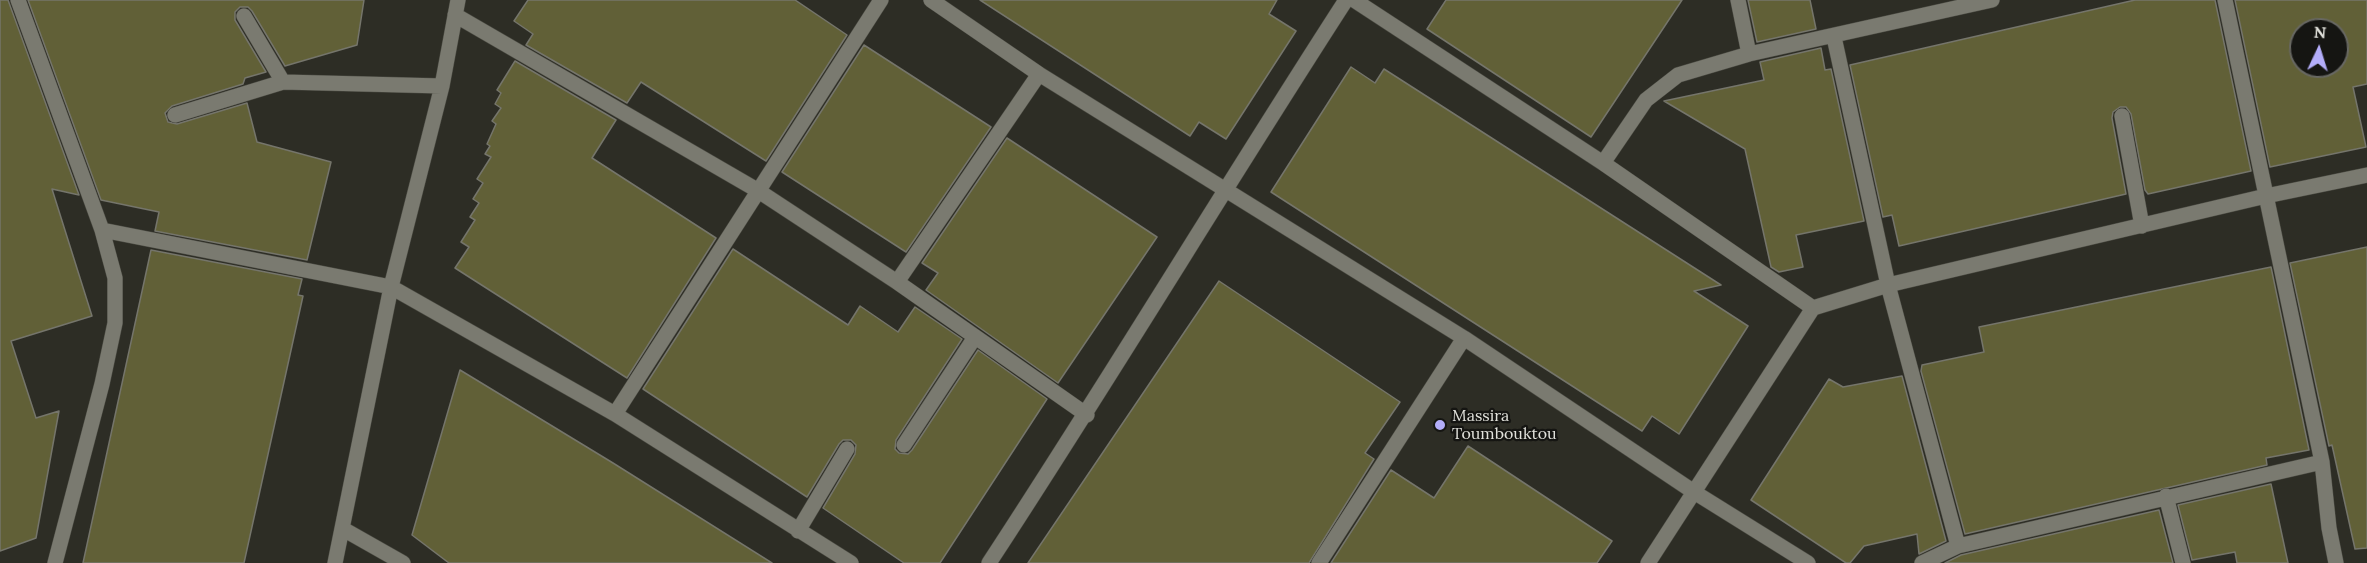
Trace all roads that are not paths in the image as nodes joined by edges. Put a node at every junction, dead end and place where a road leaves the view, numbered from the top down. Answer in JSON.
{"nodes":[{"id":1,"x":18,"y":0,"type":"edge"},
{"id":2,"x":881,"y":0,"type":"edge"},
{"id":3,"x":930,"y":0,"type":"edge"},
{"id":4,"x":1346,"y":0,"type":"edge"},
{"id":5,"x":1354,"y":0,"type":"edge"},
{"id":6,"x":1738,"y":0,"type":"edge"},
{"id":7,"x":1914,"y":0,"type":"edge"},
{"id":8,"x":1992,"y":0,"type":"edge"},
{"id":9,"x":2225,"y":0,"type":"edge"},
{"id":10,"x":457,"y":8,"type":"edge"},
{"id":11,"x":244,"y":16,"type":"dead end"},
{"id":12,"x":1918,"y":16,"type":"junction"},
{"id":13,"x":1834,"y":37,"type":"junction"},
{"id":14,"x":1749,"y":54,"type":"junction"},
{"id":15,"x":1039,"y":74,"type":"junction"},
{"id":16,"x":283,"y":82,"type":"junction"},
{"id":17,"x":442,"y":86,"type":"junction"},
{"id":18,"x":175,"y":116,"type":"dead end"},
{"id":19,"x":2122,"y":116,"type":"dead end"},
{"id":20,"x":1603,"y":163,"type":"junction"},
{"id":21,"x":2367,"y":175,"type":"edge"},
{"id":22,"x":757,"y":190,"type":"junction"},
{"id":23,"x":1223,"y":190,"type":"junction"},
{"id":24,"x":2266,"y":196,"type":"junction"},
{"id":25,"x":2142,"y":226,"type":"junction"},
{"id":26,"x":102,"y":230,"type":"junction"},
{"id":27,"x":897,"y":282,"type":"junction"},
{"id":28,"x":1888,"y":285,"type":"junction"},
{"id":29,"x":391,"y":287,"type":"junction"},
{"id":30,"x":1813,"y":308,"type":"junction"},
{"id":31,"x":975,"y":337,"type":"junction"},
{"id":32,"x":1464,"y":338,"type":"junction"},
{"id":33,"x":615,"y":414,"type":"junction"},
{"id":34,"x":1087,"y":415,"type":"junction"},
{"id":35,"x":904,"y":445,"type":"dead end"},
{"id":36,"x":847,"y":449,"type":"dead end"},
{"id":37,"x":2322,"y":462,"type":"junction"},
{"id":38,"x":1694,"y":492,"type":"junction"},
{"id":39,"x":2166,"y":496,"type":"junction"},
{"id":40,"x":343,"y":528,"type":"junction"},
{"id":41,"x":798,"y":531,"type":"junction"},
{"id":42,"x":1958,"y":546,"type":"junction"},
{"id":43,"x":54,"y":563,"type":"edge"},
{"id":44,"x":335,"y":563,"type":"edge"},
{"id":45,"x":403,"y":563,"type":"edge"},
{"id":46,"x":850,"y":563,"type":"edge"},
{"id":47,"x":989,"y":563,"type":"edge"},
{"id":48,"x":1319,"y":563,"type":"edge"},
{"id":49,"x":1648,"y":563,"type":"edge"},
{"id":50,"x":1808,"y":563,"type":"edge"},
{"id":51,"x":1922,"y":563,"type":"edge"},
{"id":52,"x":2183,"y":563,"type":"edge"},
{"id":53,"x":2336,"y":563,"type":"edge"}],
"edges":[{"from":1,"to":26,"type":"street"},
{"from":2,"to":22,"type":"street"},
{"from":3,"to":15,"type":"street"},
{"from":4,"to":23,"type":"street"},
{"from":5,"to":20,"type":"street"},
{"from":6,"to":14,"type":"street"},
{"from":7,"to":12,"type":"street"},
{"from":8,"to":12,"type":"street"},
{"from":9,"to":24,"type":"street"},
{"from":10,"to":17,"type":"street"},
{"from":10,"to":22,"type":"street"},
{"from":11,"to":16,"type":"street"},
{"from":12,"to":13,"type":"street"},
{"from":13,"to":14,"type":"street"},
{"from":13,"to":28,"type":"street"},
{"from":14,"to":20,"type":"street"},
{"from":15,"to":23,"type":"street"},
{"from":15,"to":27,"type":"street"},
{"from":16,"to":17,"type":"street"},
{"from":16,"to":18,"type":"street"},
{"from":17,"to":29,"type":"street"},
{"from":19,"to":25,"type":"street"},
{"from":20,"to":30,"type":"street"},
{"from":21,"to":24,"type":"street"},
{"from":22,"to":27,"type":"street"},
{"from":22,"to":33,"type":"street"},
{"from":23,"to":32,"type":"street"},
{"from":23,"to":34,"type":"street"},
{"from":24,"to":25,"type":"street"},
{"from":24,"to":37,"type":"street"},
{"from":25,"to":28,"type":"street"},
{"from":26,"to":29,"type":"street"},
{"from":26,"to":43,"type":"street"},
{"from":27,"to":31,"type":"street"},
{"from":28,"to":30,"type":"street"},
{"from":28,"to":42,"type":"street"},
{"from":29,"to":33,"type":"street"},
{"from":29,"to":40,"type":"street"},
{"from":30,"to":38,"type":"street"},
{"from":31,"to":34,"type":"street"},
{"from":31,"to":35,"type":"street"},
{"from":32,"to":38,"type":"street"},
{"from":32,"to":48,"type":"street"},
{"from":33,"to":41,"type":"street"},
{"from":34,"to":47,"type":"street"},
{"from":36,"to":41,"type":"street"},
{"from":37,"to":39,"type":"street"},
{"from":37,"to":53,"type":"street"},
{"from":38,"to":49,"type":"street"},
{"from":38,"to":50,"type":"street"},
{"from":39,"to":42,"type":"street"},
{"from":39,"to":52,"type":"street"},
{"from":40,"to":44,"type":"street"},
{"from":40,"to":45,"type":"street"},
{"from":41,"to":46,"type":"street"},
{"from":42,"to":51,"type":"street"}]}
